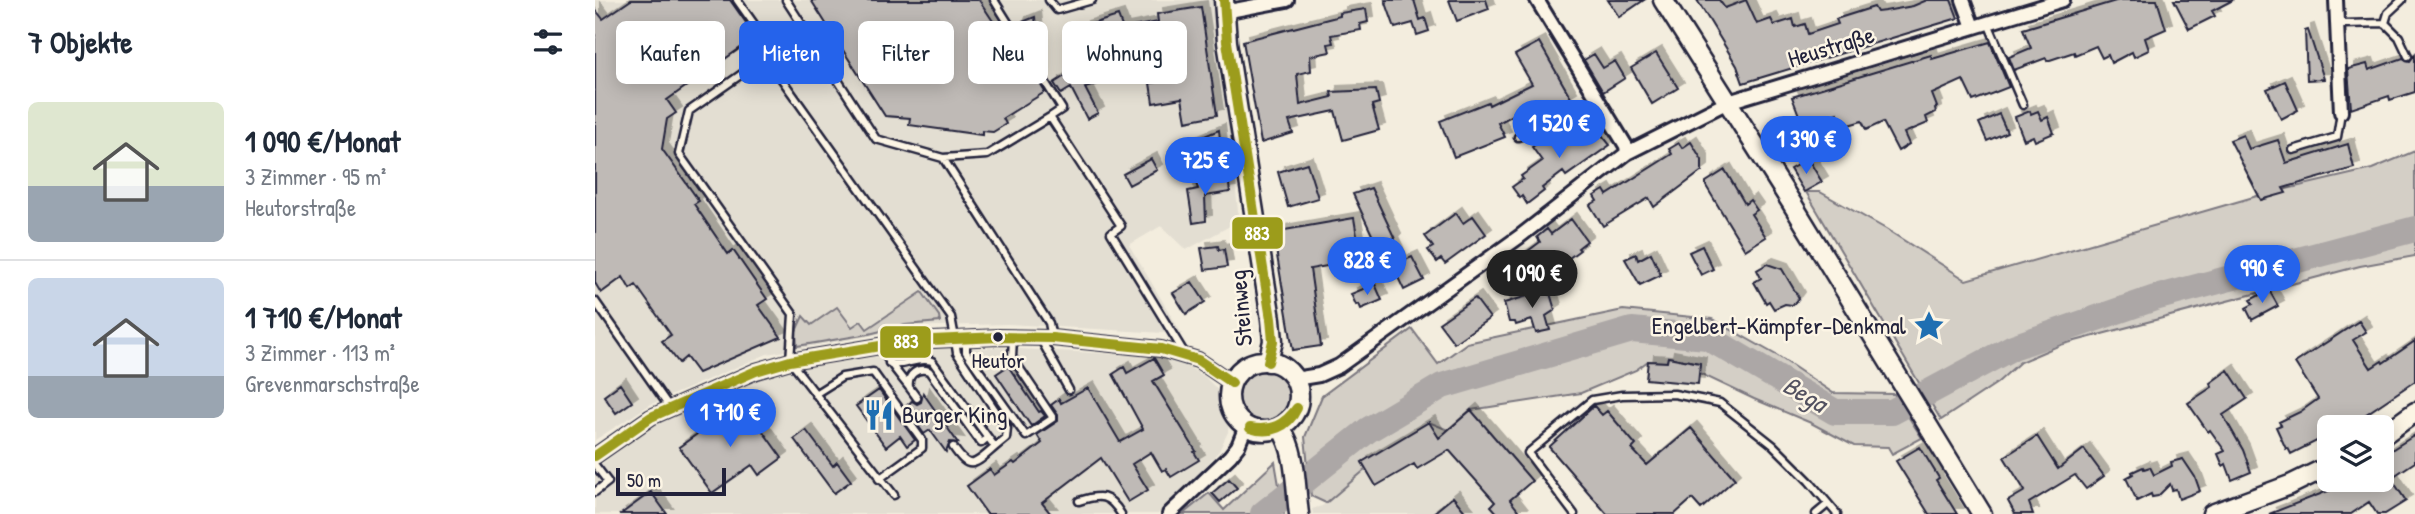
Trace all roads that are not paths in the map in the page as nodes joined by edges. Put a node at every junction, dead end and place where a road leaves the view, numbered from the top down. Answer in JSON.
{"nodes":[{"id":1,"x":737,"y":0,"type":"edge"},
{"id":2,"x":786,"y":0,"type":"edge"},
{"id":3,"x":994,"y":0,"type":"edge"},
{"id":4,"x":1049,"y":0,"type":"edge"},
{"id":5,"x":1092,"y":0,"type":"edge"},
{"id":6,"x":1287,"y":0,"type":"edge"},
{"id":7,"x":1537,"y":0,"type":"edge"},
{"id":8,"x":1663,"y":0,"type":"edge"},
{"id":9,"x":1963,"y":0,"type":"edge"},
{"id":10,"x":2063,"y":0,"type":"edge"},
{"id":11,"x":2336,"y":0,"type":"edge"},
{"id":12,"x":2402,"y":0,"type":"edge"},
{"id":13,"x":1224,"y":6,"type":"edge"},
{"id":14,"x":2336,"y":17,"type":"junction"},
{"id":15,"x":752,"y":21,"type":"edge"},
{"id":16,"x":1988,"y":23,"type":"junction"},
{"id":17,"x":2385,"y":23,"type":"junction"},
{"id":18,"x":1973,"y":27,"type":"junction"},
{"id":19,"x":2408,"y":56,"type":"dead end"},
{"id":20,"x":739,"y":76,"type":"edge"},
{"id":21,"x":785,"y":84,"type":"edge"},
{"id":22,"x":1728,"y":102,"type":"junction"},
{"id":23,"x":2023,"y":105,"type":"dead end"},
{"id":24,"x":1602,"y":108,"type":"junction"},
{"id":25,"x":2341,"y":112,"type":"joint"},
{"id":26,"x":1050,"y":117,"type":"junction"},
{"id":27,"x":1518,"y":136,"type":"dead end"},
{"id":28,"x":2293,"y":150,"type":"dead end"},
{"id":29,"x":1627,"y":153,"type":"junction"},
{"id":30,"x":943,"y":158,"type":"junction"},
{"id":31,"x":595,"y":301,"type":"edge"},
{"id":32,"x":959,"y":338,"type":"junction"},
{"id":33,"x":1013,"y":338,"type":"junction"},
{"id":34,"x":1046,"y":338,"type":"junction"},
{"id":35,"x":880,"y":346,"type":"junction"},
{"id":36,"x":1186,"y":356,"type":"junction"},
{"id":37,"x":790,"y":361,"type":"junction"},
{"id":38,"x":1268,"y":362,"type":"junction"},
{"id":39,"x":889,"y":363,"type":"junction"},
{"id":40,"x":1294,"y":379,"type":"junction"},
{"id":41,"x":1232,"y":383,"type":"junction"},
{"id":42,"x":909,"y":387,"type":"junction"},
{"id":43,"x":1069,"y":390,"type":"dead end"},
{"id":44,"x":815,"y":394,"type":"junction"},
{"id":45,"x":916,"y":398,"type":"dead end"},
{"id":46,"x":670,"y":408,"type":"junction"},
{"id":47,"x":2415,"y":412,"type":"edge"},
{"id":48,"x":1246,"y":426,"type":"junction"},
{"id":49,"x":1280,"y":427,"type":"junction"},
{"id":50,"x":2394,"y":427,"type":"edge"},
{"id":51,"x":988,"y":438,"type":"junction"},
{"id":52,"x":953,"y":447,"type":"dead end"},
{"id":53,"x":995,"y":447,"type":"junction"},
{"id":54,"x":595,"y":456,"type":"edge"},
{"id":55,"x":595,"y":465,"type":"edge"},
{"id":56,"x":2317,"y":472,"type":"edge"},
{"id":57,"x":879,"y":479,"type":"junction"},
{"id":58,"x":595,"y":492,"type":"edge"},
{"id":59,"x":894,"y":495,"type":"dead end"},
{"id":60,"x":1079,"y":500,"type":"dead end"},
{"id":61,"x":1828,"y":504,"type":"junction"},
{"id":62,"x":1121,"y":514,"type":"edge"},
{"id":63,"x":1169,"y":514,"type":"edge"},
{"id":64,"x":1299,"y":514,"type":"edge"},
{"id":65,"x":1574,"y":514,"type":"edge"},
{"id":66,"x":1816,"y":514,"type":"edge"},
{"id":67,"x":1837,"y":514,"type":"edge"},
{"id":68,"x":1982,"y":514,"type":"edge"},
{"id":69,"x":2212,"y":514,"type":"edge"}],
"edges":[{"from":1,"to":15,"type":"lane"},
{"from":2,"to":30,"type":"lane"},
{"from":3,"to":26,"type":"lane"},
{"from":4,"to":5,"type":"lane"},
{"from":6,"to":13,"type":"street"},
{"from":7,"to":24,"type":"street"},
{"from":8,"to":22,"type":"street"},
{"from":9,"to":18,"type":"street"},
{"from":10,"to":16,"type":"street","name":"Heustraße"},
{"from":11,"to":14,"type":"street"},
{"from":12,"to":17,"type":"lane"},
{"from":13,"to":38,"type":"street","name":"Steinweg"},
{"from":14,"to":17,"type":"lane"},
{"from":14,"to":25,"type":"street"},
{"from":16,"to":18,"type":"street","name":"Heustraße"},
{"from":16,"to":23,"type":"lane"},
{"from":17,"to":19,"type":"lane"},
{"from":18,"to":22,"type":"street","name":"Heustraße"},
{"from":20,"to":37,"type":"lane"},
{"from":21,"to":32,"type":"lane"},
{"from":22,"to":29,"type":"street","name":"Heustraße"},
{"from":22,"to":68,"type":"street"},
{"from":24,"to":27,"type":"lane"},
{"from":24,"to":29,"type":"street"},
{"from":25,"to":28,"type":"lane"},
{"from":26,"to":30,"type":"lane"},
{"from":26,"to":36,"type":"lane"},
{"from":29,"to":40,"type":"street","name":"Heustraße"},
{"from":30,"to":34,"type":"lane"},
{"from":31,"to":46,"type":"lane"},
{"from":32,"to":33,"type":"street"},
{"from":32,"to":33,"type":"lane"},
{"from":32,"to":35,"type":"street"},
{"from":32,"to":53,"type":"lane"},
{"from":33,"to":34,"type":"street"},
{"from":34,"to":36,"type":"street"},
{"from":34,"to":43,"type":"lane"},
{"from":35,"to":37,"type":"street"},
{"from":35,"to":39,"type":"lane"},
{"from":36,"to":41,"type":"street"},
{"from":37,"to":44,"type":"lane"},
{"from":37,"to":46,"type":"street"},
{"from":38,"to":40,"type":"street"},
{"from":38,"to":41,"type":"street"},
{"from":39,"to":42,"type":"lane"},
{"from":39,"to":51,"type":"lane"},
{"from":40,"to":49,"type":"street"},
{"from":41,"to":48,"type":"street"},
{"from":42,"to":45,"type":"lane"},
{"from":42,"to":51,"type":"lane"},
{"from":44,"to":57,"type":"lane"},
{"from":44,"to":57,"type":"lane"},
{"from":46,"to":54,"type":"street"},
{"from":47,"to":50,"type":"street"},
{"from":48,"to":49,"type":"street"},
{"from":48,"to":63,"type":"street"},
{"from":49,"to":64,"type":"street"},
{"from":51,"to":53,"type":"lane"},
{"from":52,"to":53,"type":"lane"},
{"from":55,"to":58,"type":"lane"},
{"from":56,"to":69,"type":"street"},
{"from":57,"to":59,"type":"lane"},
{"from":60,"to":62,"type":"lane"},
{"from":61,"to":65,"type":"lane"},
{"from":61,"to":66,"type":"lane"},
{"from":61,"to":67,"type":"lane"}]}
